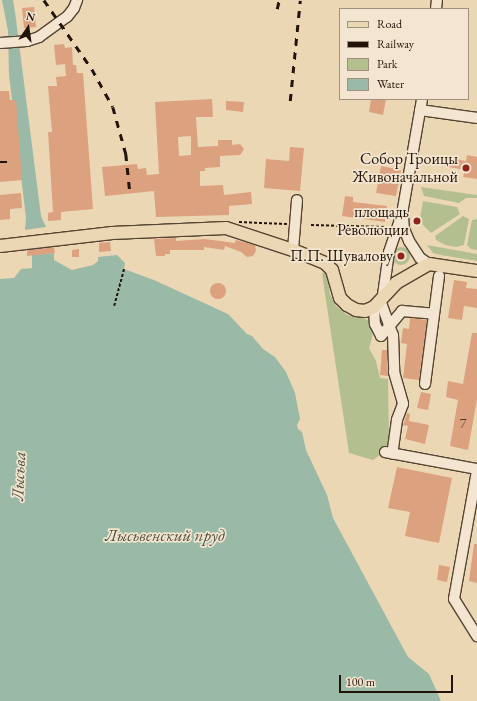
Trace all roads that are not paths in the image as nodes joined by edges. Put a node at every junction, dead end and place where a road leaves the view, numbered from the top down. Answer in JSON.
{"nodes":[{"id":1,"x":77,"y":0,"type":"edge"},
{"id":2,"x":3,"y":43,"type":"edge"},
{"id":3,"x":422,"y":100,"type":"edge"},
{"id":4,"x":420,"y":110,"type":"junction"},
{"id":5,"x":477,"y":118,"type":"edge"},
{"id":6,"x":297,"y":200,"type":"dead end"},
{"id":7,"x":402,"y":214,"type":"junction"},
{"id":8,"x":0,"y":246,"type":"edge"},
{"id":9,"x":293,"y":250,"type":"junction"},
{"id":10,"x":429,"y":264,"type":"junction"},
{"id":11,"x":477,"y":271,"type":"edge"},
{"id":12,"x":439,"y":276,"type":"dead end"},
{"id":13,"x":379,"y":301,"type":"junction"},
{"id":14,"x":434,"y":314,"type":"junction"},
{"id":15,"x":390,"y":325,"type":"junction"},
{"id":16,"x":425,"y":384,"type":"dead end"},
{"id":17,"x":477,"y":470,"type":"edge"},
{"id":18,"x":477,"y":636,"type":"edge"}],
"edges":[{"from":1,"to":2,"type":"street"},
{"from":3,"to":4,"type":"street"},
{"from":4,"to":5,"type":"street"},
{"from":4,"to":7,"type":"street"},
{"from":6,"to":9,"type":"street"},
{"from":7,"to":10,"type":"street"},
{"from":7,"to":13,"type":"street"},
{"from":8,"to":9,"type":"main road"},
{"from":9,"to":13,"type":"main road"},
{"from":10,"to":11,"type":"main road"},
{"from":10,"to":13,"type":"main road"},
{"from":12,"to":14,"type":"street"},
{"from":13,"to":15,"type":"street"},
{"from":14,"to":15,"type":"street"},
{"from":14,"to":16,"type":"street"},
{"from":15,"to":17,"type":"street"},
{"from":17,"to":18,"type":"street"}]}
